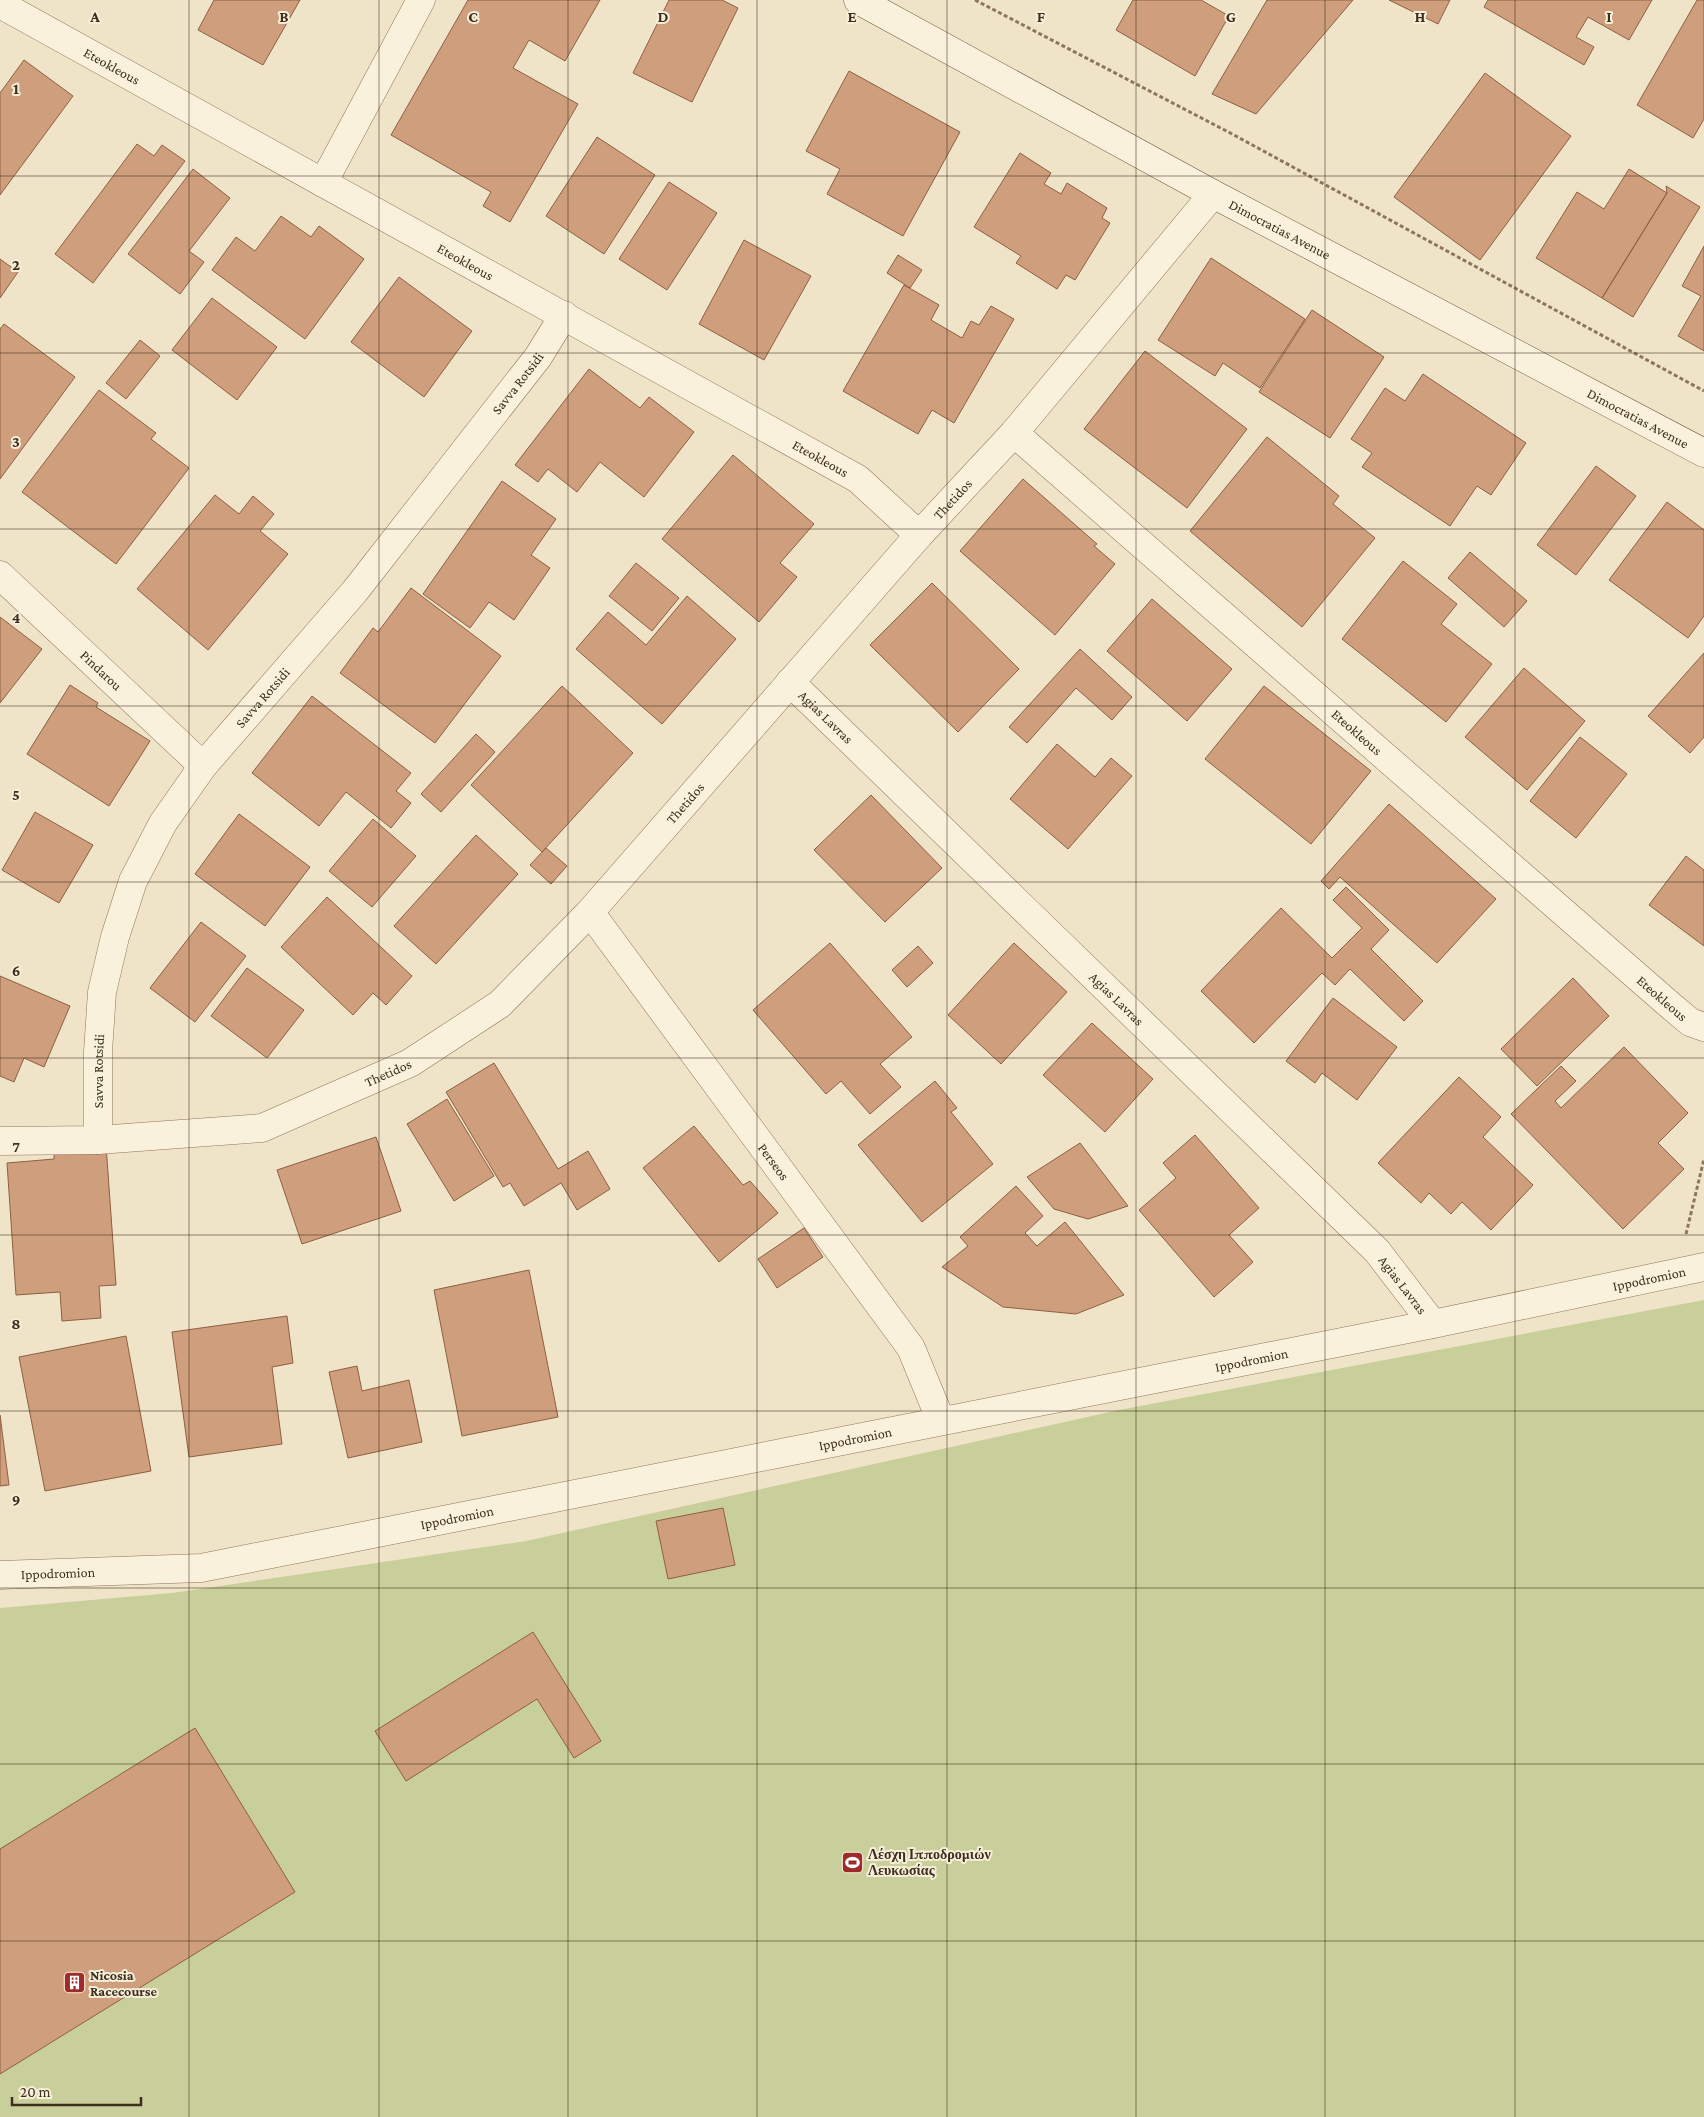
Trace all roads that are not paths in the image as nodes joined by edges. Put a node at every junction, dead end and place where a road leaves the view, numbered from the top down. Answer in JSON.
{"nodes":[{"id":1,"x":421,"y":0,"type":"edge"},
{"id":2,"x":858,"y":0,"type":"edge"},
{"id":3,"x":0,"y":4,"type":"edge"},
{"id":4,"x":323,"y":183,"type":"junction"},
{"id":5,"x":1213,"y":194,"type":"junction"},
{"id":6,"x":564,"y":315,"type":"junction"},
{"id":7,"x":1014,"y":433,"type":"junction"},
{"id":8,"x":1704,"y":453,"type":"edge"},
{"id":9,"x":919,"y":536,"type":"junction"},
{"id":10,"x":0,"y":575,"type":"edge"},
{"id":11,"x":790,"y":682,"type":"junction"},
{"id":12,"x":203,"y":766,"type":"junction"},
{"id":13,"x":590,"y":912,"type":"junction"},
{"id":14,"x":1704,"y":1027,"type":"edge"},
{"id":15,"x":98,"y":1140,"type":"junction"},
{"id":16,"x":0,"y":1142,"type":"edge"},
{"id":17,"x":1704,"y":1267,"type":"edge"},
{"id":18,"x":1433,"y":1324,"type":"junction"},
{"id":19,"x":941,"y":1421,"type":"junction"},
{"id":20,"x":0,"y":1574,"type":"edge"}],
"edges":[{"from":1,"to":4,"type":"street"},
{"from":2,"to":5,"type":"street","name":"Dimocratias Avenue"},
{"from":3,"to":4,"type":"street","name":"Eteokleous"},
{"from":4,"to":6,"type":"street","name":"Eteokleous"},
{"from":5,"to":7,"type":"street","name":"Thetidos"},
{"from":5,"to":8,"type":"street","name":"Dimocratias Avenue"},
{"from":6,"to":9,"type":"street","name":"Eteokleous"},
{"from":6,"to":12,"type":"street","name":"Savva Rotsidi"},
{"from":7,"to":9,"type":"street","name":"Thetidos"},
{"from":7,"to":14,"type":"street","name":"Eteokleous"},
{"from":9,"to":11,"type":"street","name":"Thetidos"},
{"from":10,"to":12,"type":"street","name":"Pindarou"},
{"from":11,"to":13,"type":"street","name":"Thetidos"},
{"from":11,"to":18,"type":"street","name":"Agias Lavras"},
{"from":12,"to":15,"type":"street","name":"Savva Rotsidi"},
{"from":13,"to":15,"type":"street","name":"Thetidos"},
{"from":13,"to":19,"type":"street","name":"Perseos"},
{"from":15,"to":16,"type":"street","name":"Thetidos"},
{"from":17,"to":18,"type":"street","name":"Ippodromion"},
{"from":18,"to":19,"type":"street","name":"Ippodromion"},
{"from":19,"to":20,"type":"street","name":"Ippodromion"}]}
